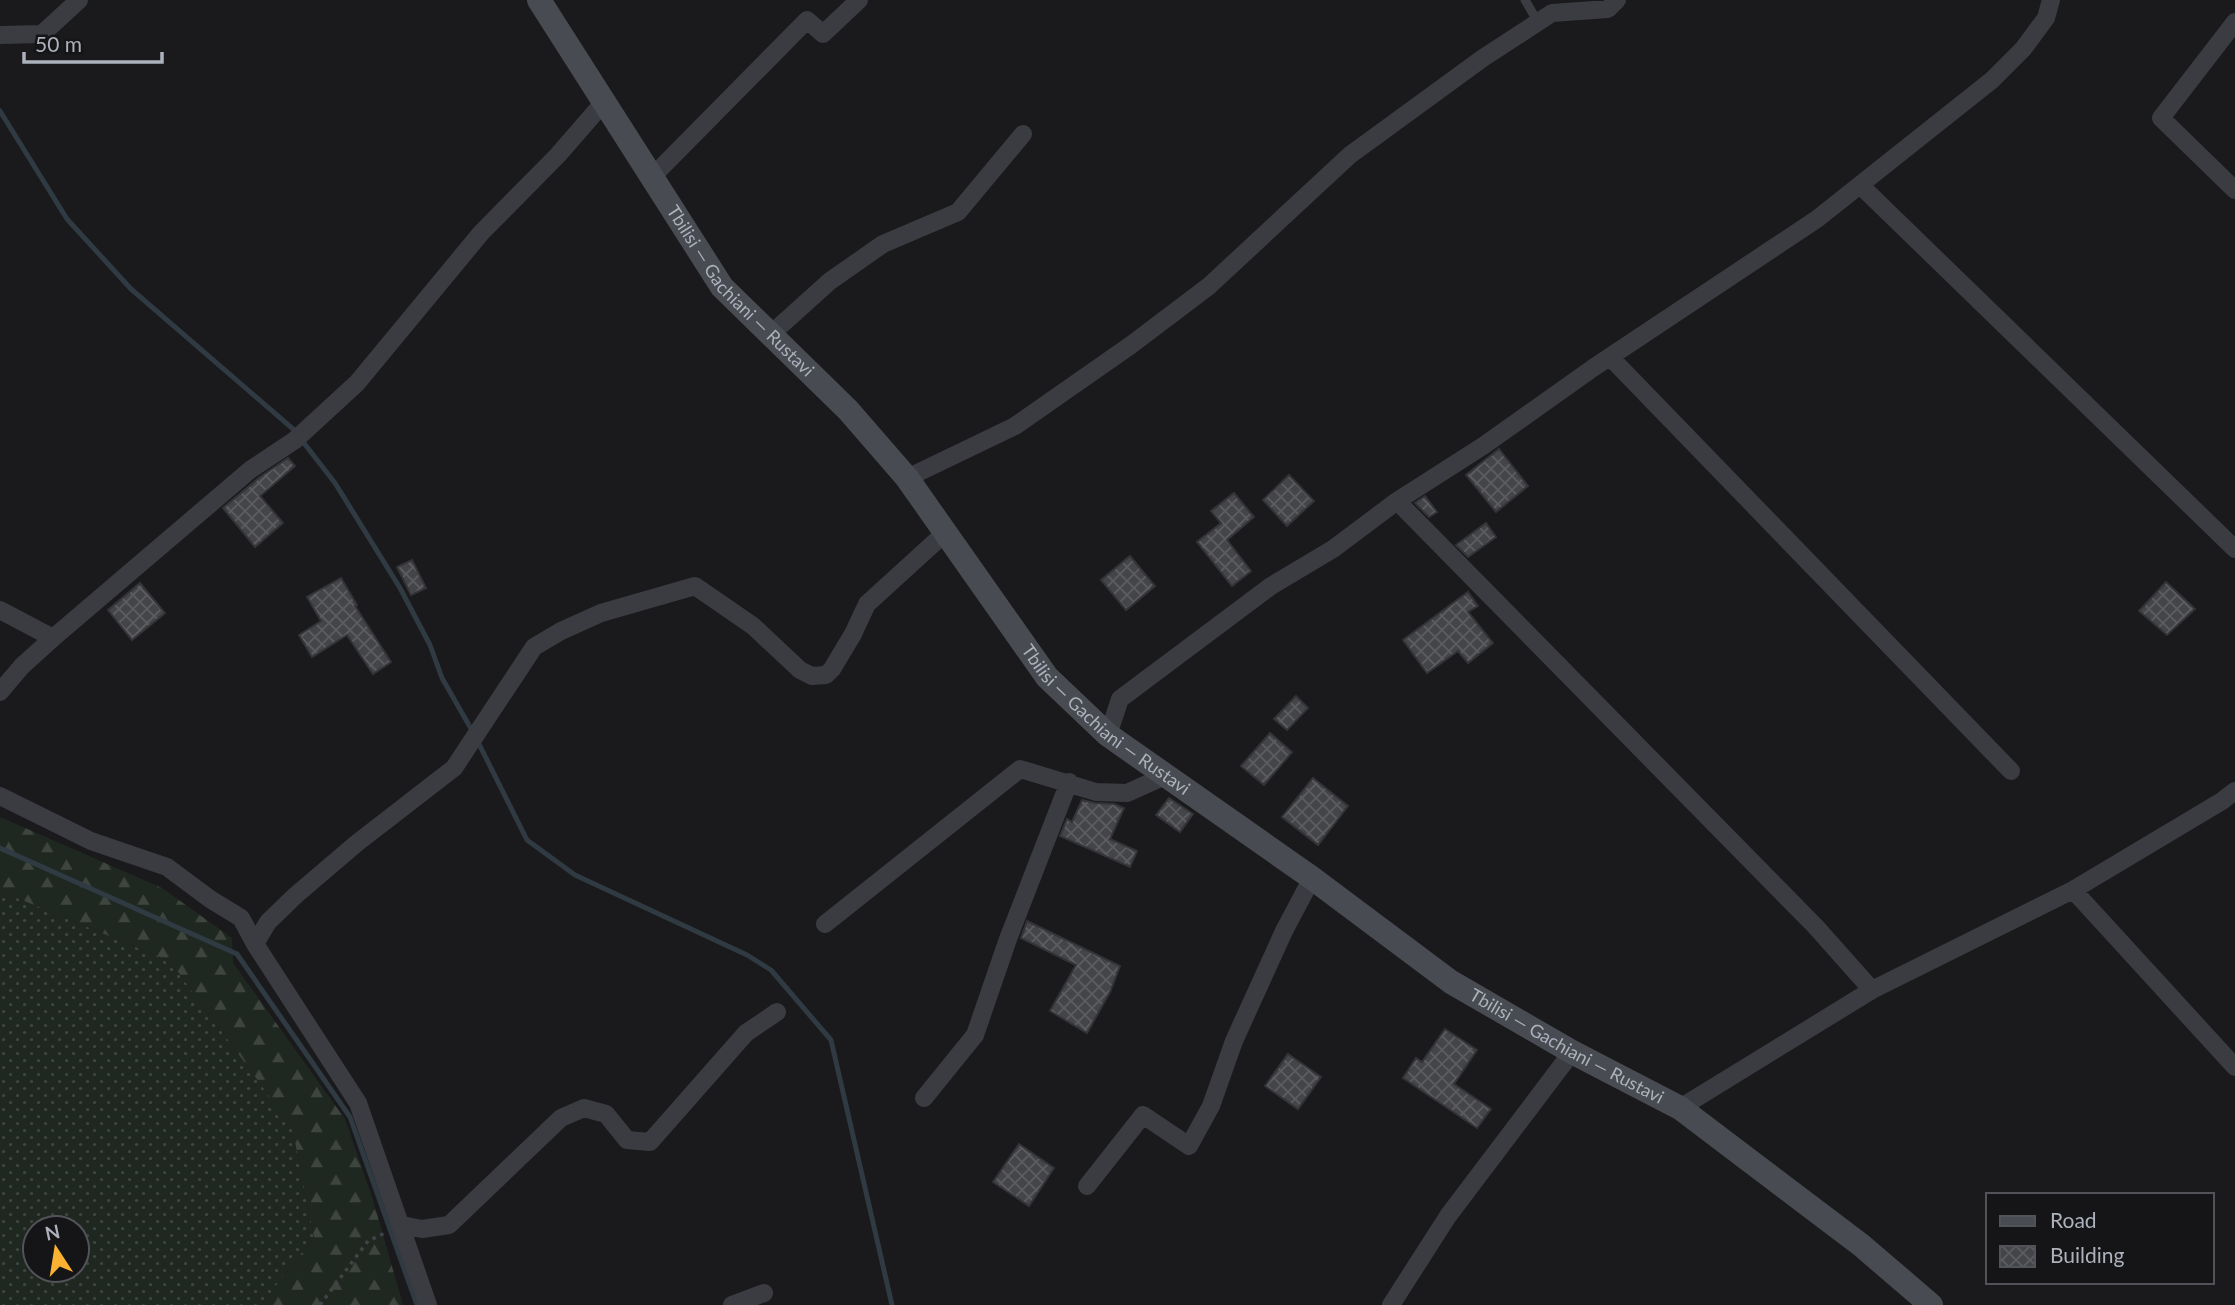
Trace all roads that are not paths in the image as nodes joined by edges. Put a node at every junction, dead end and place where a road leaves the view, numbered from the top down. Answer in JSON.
{"nodes":[{"id":1,"x":79,"y":0,"type":"edge"},
{"id":2,"x":539,"y":0,"type":"edge"},
{"id":3,"x":859,"y":0,"type":"edge"},
{"id":4,"x":1524,"y":0,"type":"edge"},
{"id":5,"x":1617,"y":0,"type":"edge"},
{"id":6,"x":2051,"y":0,"type":"edge"},
{"id":7,"x":1538,"y":22,"type":"junction"},
{"id":8,"x":2235,"y":22,"type":"edge"},
{"id":9,"x":0,"y":36,"type":"edge"},
{"id":10,"x":604,"y":102,"type":"junction"},
{"id":11,"x":1024,"y":134,"type":"dead end"},
{"id":12,"x":651,"y":178,"type":"junction"},
{"id":13,"x":1860,"y":185,"type":"junction"},
{"id":14,"x":2235,"y":190,"type":"edge"},
{"id":15,"x":770,"y":335,"type":"junction"},
{"id":16,"x":1610,"y":357,"type":"junction"},
{"id":17,"x":906,"y":478,"type":"junction"},
{"id":18,"x":1397,"y":501,"type":"junction"},
{"id":19,"x":946,"y":532,"type":"junction"},
{"id":20,"x":2235,"y":549,"type":"edge"},
{"id":21,"x":0,"y":610,"type":"edge"},
{"id":22,"x":53,"y":638,"type":"junction"},
{"id":23,"x":0,"y":692,"type":"edge"},
{"id":24,"x":1108,"y":735,"type":"junction"},
{"id":25,"x":2011,"y":771,"type":"dead end"},
{"id":26,"x":1165,"y":775,"type":"junction"},
{"id":27,"x":1069,"y":782,"type":"junction"},
{"id":28,"x":2235,"y":791,"type":"edge"},
{"id":29,"x":0,"y":796,"type":"edge"},
{"id":30,"x":1312,"y":878,"type":"junction"},
{"id":31,"x":2073,"y":890,"type":"junction"},
{"id":32,"x":825,"y":924,"type":"dead end"},
{"id":33,"x":255,"y":944,"type":"junction"},
{"id":34,"x":1872,"y":990,"type":"junction"},
{"id":35,"x":777,"y":1012,"type":"dead end"},
{"id":36,"x":1572,"y":1052,"type":"junction"},
{"id":37,"x":2235,"y":1067,"type":"edge"},
{"id":38,"x":925,"y":1098,"type":"dead end"},
{"id":39,"x":1679,"y":1108,"type":"junction"},
{"id":40,"x":1087,"y":1186,"type":"dead end"},
{"id":41,"x":402,"y":1225,"type":"junction"},
{"id":42,"x":1860,"y":1245,"type":"junction"},
{"id":43,"x":764,"y":1293,"type":"dead end"},
{"id":44,"x":428,"y":1305,"type":"edge"},
{"id":45,"x":732,"y":1305,"type":"edge"},
{"id":46,"x":1391,"y":1305,"type":"edge"},
{"id":47,"x":1909,"y":1305,"type":"edge"},
{"id":48,"x":1931,"y":1305,"type":"edge"}],
"edges":[{"from":1,"to":9,"type":"street"},
{"from":2,"to":10,"type":"main road","name":"Tbilisi — Gachiani — Rustavi"},
{"from":3,"to":12,"type":"street"},
{"from":4,"to":7,"type":"lane"},
{"from":5,"to":7,"type":"street"},
{"from":6,"to":13,"type":"street"},
{"from":7,"to":17,"type":"street"},
{"from":8,"to":14,"type":"street"},
{"from":10,"to":12,"type":"main road","name":"Tbilisi — Gachiani — Rustavi"},
{"from":10,"to":22,"type":"street"},
{"from":11,"to":15,"type":"street"},
{"from":12,"to":15,"type":"main road","name":"Tbilisi — Gachiani — Rustavi"},
{"from":13,"to":16,"type":"street"},
{"from":13,"to":20,"type":"street"},
{"from":15,"to":17,"type":"main road","name":"Tbilisi — Gachiani — Rustavi"},
{"from":16,"to":18,"type":"street"},
{"from":16,"to":25,"type":"street"},
{"from":17,"to":19,"type":"main road","name":"Tbilisi — Gachiani — Rustavi"},
{"from":18,"to":24,"type":"street"},
{"from":18,"to":34,"type":"street"},
{"from":19,"to":24,"type":"main road","name":"Tbilisi — Gachiani — Rustavi"},
{"from":19,"to":33,"type":"street"},
{"from":21,"to":22,"type":"street"},
{"from":22,"to":23,"type":"street"},
{"from":24,"to":26,"type":"main road","name":"Tbilisi — Gachiani — Rustavi"},
{"from":26,"to":27,"type":"street"},
{"from":26,"to":30,"type":"main road","name":"Tbilisi — Gachiani — Rustavi"},
{"from":27,"to":32,"type":"street"},
{"from":27,"to":38,"type":"street"},
{"from":28,"to":31,"type":"street"},
{"from":29,"to":33,"type":"street"},
{"from":30,"to":36,"type":"main road","name":"Tbilisi — Gachiani — Rustavi"},
{"from":30,"to":40,"type":"street"},
{"from":31,"to":34,"type":"street"},
{"from":31,"to":37,"type":"street"},
{"from":33,"to":41,"type":"street"},
{"from":34,"to":39,"type":"street"},
{"from":35,"to":41,"type":"street"},
{"from":36,"to":39,"type":"main road","name":"Tbilisi — Gachiani — Rustavi"},
{"from":36,"to":46,"type":"street"},
{"from":39,"to":42,"type":"main road","name":"Tbilisi — Gachiani — Rustavi"},
{"from":41,"to":44,"type":"street"},
{"from":42,"to":47,"type":"main road","name":"Tbilisi — Gachiani — Rustavi"},
{"from":42,"to":48,"type":"main road","name":"Tbilisi — Gachiani — Rustavi"},
{"from":43,"to":45,"type":"street"}]}
